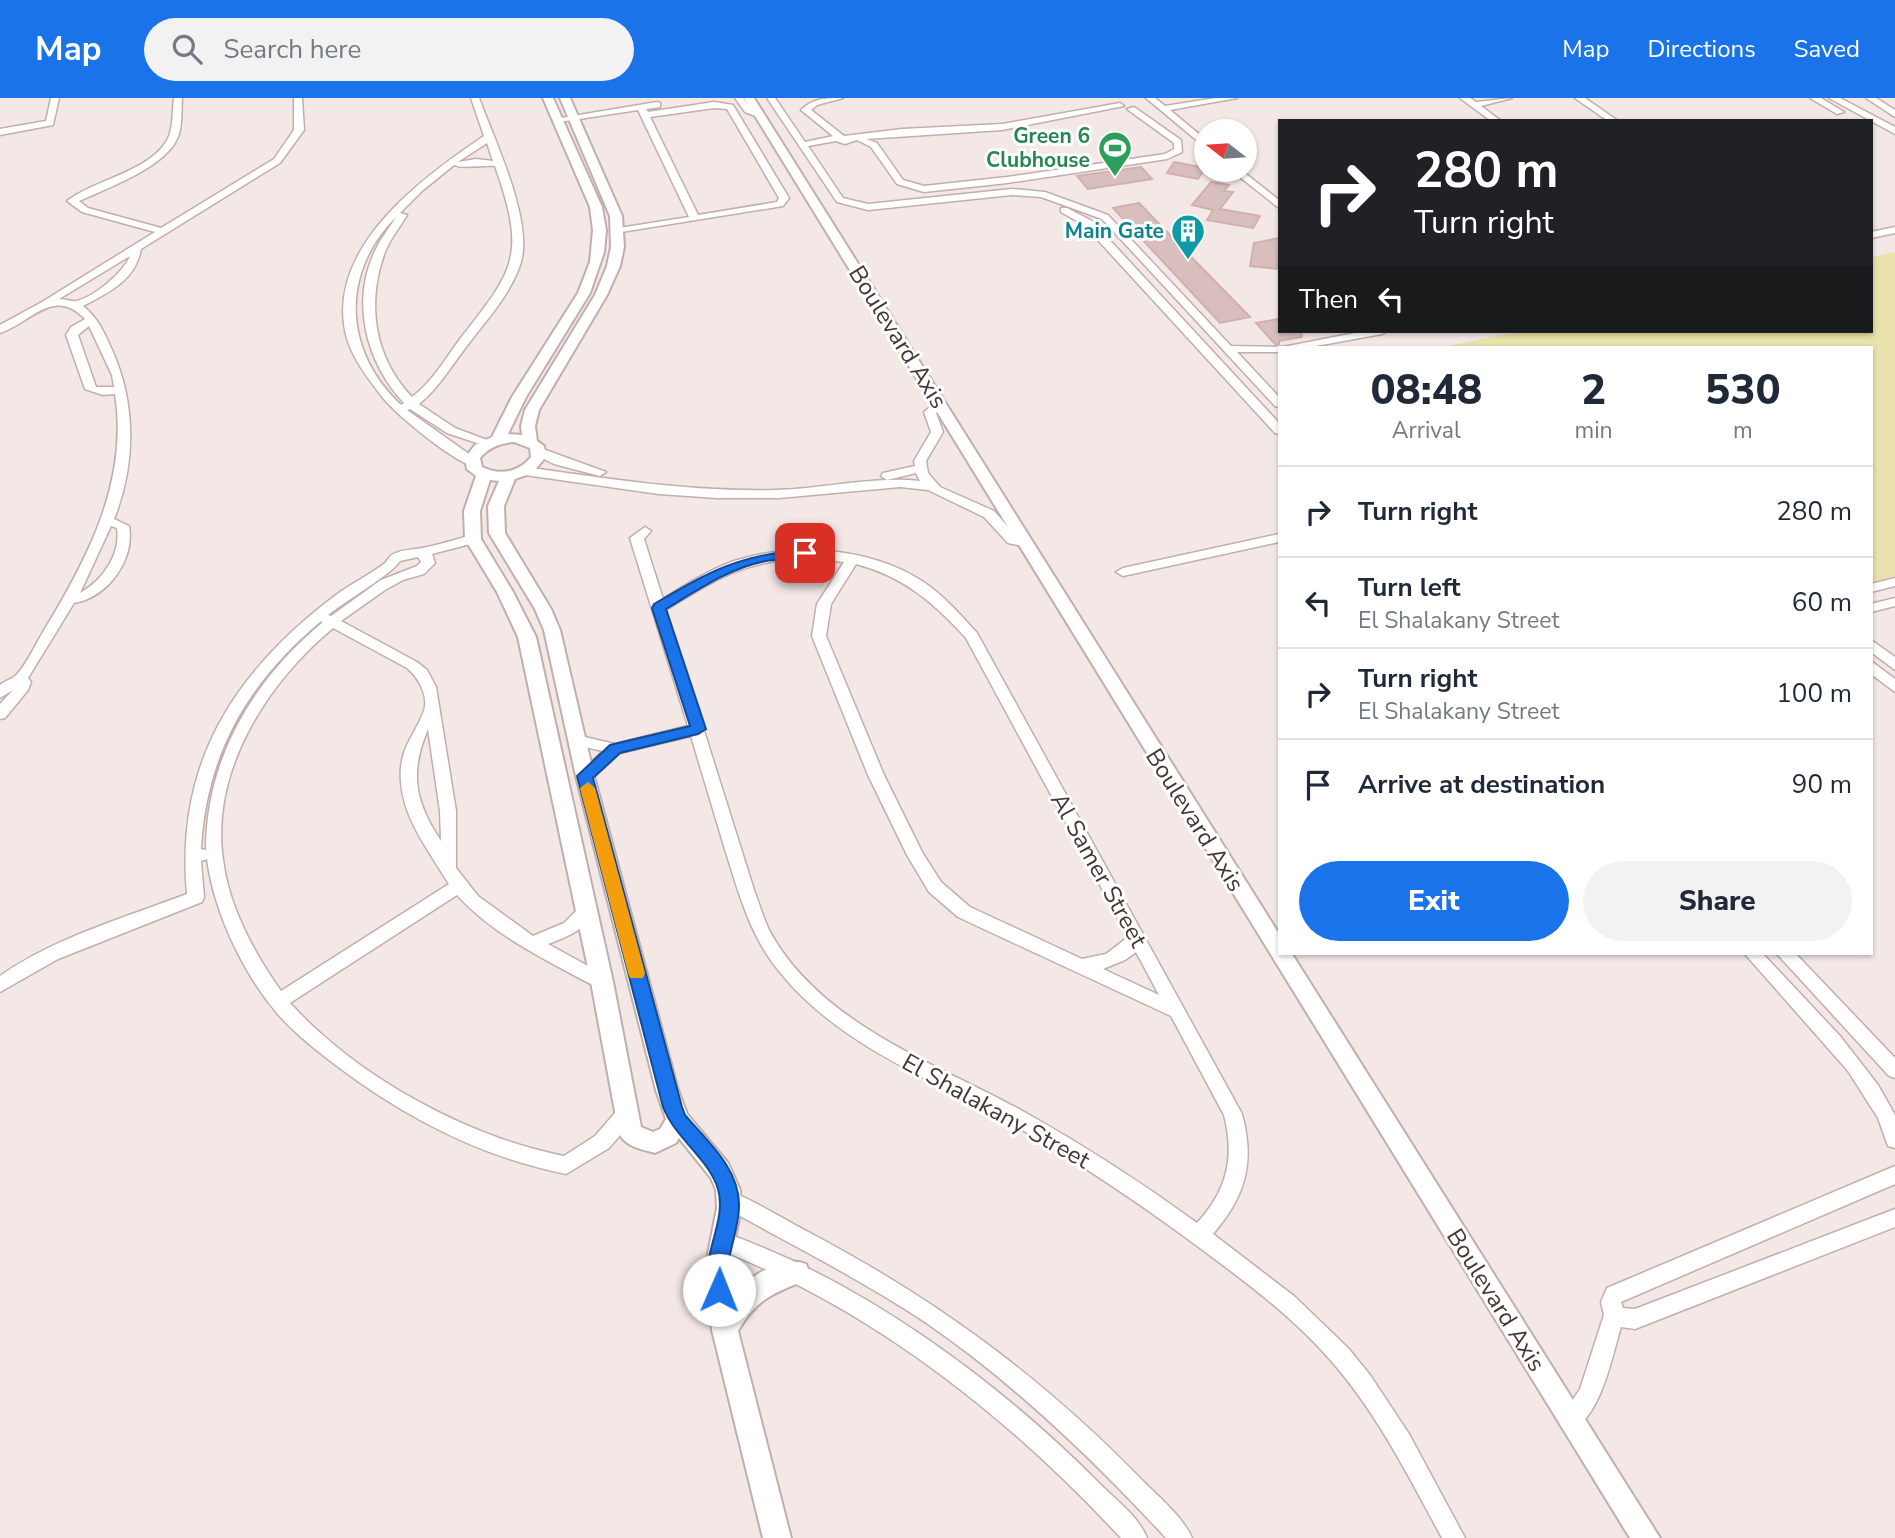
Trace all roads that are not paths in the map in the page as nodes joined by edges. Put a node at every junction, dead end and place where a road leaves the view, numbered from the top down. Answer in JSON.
{"nodes":[{"id":1,"x":55,"y":98,"type":"edge"},
{"id":2,"x":178,"y":98,"type":"edge"},
{"id":3,"x":298,"y":98,"type":"edge"},
{"id":4,"x":475,"y":98,"type":"edge"},
{"id":5,"x":548,"y":98,"type":"edge"},
{"id":6,"x":565,"y":98,"type":"edge"},
{"id":7,"x":712,"y":98,"type":"edge"},
{"id":8,"x":741,"y":98,"type":"edge"},
{"id":9,"x":771,"y":98,"type":"edge"},
{"id":10,"x":839,"y":98,"type":"edge"},
{"id":11,"x":1233,"y":98,"type":"edge"},
{"id":12,"x":1464,"y":98,"type":"edge"},
{"id":13,"x":1508,"y":98,"type":"edge"},
{"id":14,"x":1579,"y":98,"type":"edge"},
{"id":15,"x":1814,"y":98,"type":"edge"},
{"id":16,"x":1833,"y":98,"type":"edge"},
{"id":17,"x":1870,"y":98,"type":"edge"},
{"id":18,"x":698,"y":99,"type":"edge"},
{"id":19,"x":1155,"y":103,"type":"edge"},
{"id":20,"x":1474,"y":105,"type":"junction"},
{"id":21,"x":1126,"y":106,"type":"edge"},
{"id":22,"x":643,"y":111,"type":"junction"},
{"id":23,"x":1895,"y":114,"type":"edge"},
{"id":24,"x":573,"y":117,"type":"junction"},
{"id":25,"x":559,"y":119,"type":"junction"},
{"id":26,"x":1494,"y":119,"type":"edge"},
{"id":27,"x":1611,"y":119,"type":"edge"},
{"id":28,"x":1852,"y":119,"type":"edge"},
{"id":29,"x":1872,"y":119,"type":"edge"},
{"id":30,"x":1873,"y":119,"type":"edge"},
{"id":31,"x":1873,"y":130,"type":"edge"},
{"id":32,"x":1895,"y":131,"type":"edge"},
{"id":33,"x":0,"y":132,"type":"edge"},
{"id":34,"x":902,"y":134,"type":"junction"},
{"id":35,"x":1194,"y":135,"type":"edge"},
{"id":36,"x":837,"y":140,"type":"junction"},
{"id":37,"x":489,"y":142,"type":"junction"},
{"id":38,"x":875,"y":142,"type":"junction"},
{"id":39,"x":1895,"y":142,"type":"edge"},
{"id":40,"x":804,"y":147,"type":"junction"},
{"id":41,"x":499,"y":164,"type":"junction"},
{"id":42,"x":458,"y":165,"type":"junction"},
{"id":43,"x":1251,"y":182,"type":"edge"},
{"id":44,"x":891,"y":204,"type":"junction"},
{"id":45,"x":1278,"y":204,"type":"edge"},
{"id":46,"x":695,"y":219,"type":"junction"},
{"id":47,"x":1895,"y":230,"type":"edge"},
{"id":48,"x":163,"y":231,"type":"junction"},
{"id":49,"x":619,"y":231,"type":"junction"},
{"id":50,"x":1873,"y":235,"type":"edge"},
{"id":51,"x":136,"y":247,"type":"junction"},
{"id":52,"x":77,"y":305,"type":"junction"},
{"id":53,"x":37,"y":308,"type":"junction"},
{"id":54,"x":92,"y":320,"type":"junction"},
{"id":55,"x":0,"y":330,"type":"edge"},
{"id":56,"x":1371,"y":333,"type":"edge"},
{"id":57,"x":1299,"y":346,"type":"edge"},
{"id":58,"x":1227,"y":349,"type":"junction"},
{"id":59,"x":1278,"y":349,"type":"edge"},
{"id":60,"x":122,"y":390,"type":"junction"},
{"id":61,"x":1278,"y":403,"type":"edge"},
{"id":62,"x":411,"y":404,"type":"junction"},
{"id":63,"x":939,"y":404,"type":"junction"},
{"id":64,"x":399,"y":410,"type":"junction"},
{"id":65,"x":1278,"y":429,"type":"edge"},
{"id":66,"x":494,"y":441,"type":"junction"},
{"id":67,"x":535,"y":446,"type":"junction"},
{"id":68,"x":478,"y":468,"type":"junction"},
{"id":69,"x":920,"y":468,"type":"junction"},
{"id":70,"x":517,"y":473,"type":"junction"},
{"id":71,"x":929,"y":486,"type":"junction"},
{"id":72,"x":108,"y":521,"type":"junction"},
{"id":73,"x":645,"y":531,"type":"dead end"},
{"id":74,"x":1278,"y":538,"type":"edge"},
{"id":75,"x":474,"y":540,"type":"junction"},
{"id":76,"x":1025,"y":540,"type":"junction"},
{"id":77,"x":420,"y":553,"type":"junction"},
{"id":78,"x":852,"y":560,"type":"junction"},
{"id":79,"x":396,"y":571,"type":"junction"},
{"id":80,"x":1123,"y":572,"type":"dead end"},
{"id":81,"x":1895,"y":582,"type":"edge"},
{"id":82,"x":1873,"y":588,"type":"edge"},
{"id":83,"x":72,"y":599,"type":"junction"},
{"id":84,"x":1895,"y":602,"type":"edge"},
{"id":85,"x":659,"y":608,"type":"junction"},
{"id":86,"x":1873,"y":608,"type":"edge"},
{"id":87,"x":317,"y":616,"type":"junction"},
{"id":88,"x":333,"y":622,"type":"junction"},
{"id":89,"x":1873,"y":647,"type":"edge"},
{"id":90,"x":1895,"y":665,"type":"edge"},
{"id":91,"x":1873,"y":668,"type":"edge"},
{"id":92,"x":20,"y":680,"type":"junction"},
{"id":93,"x":1895,"y":687,"type":"edge"},
{"id":94,"x":0,"y":693,"type":"edge"},
{"id":95,"x":431,"y":710,"type":"junction"},
{"id":96,"x":0,"y":714,"type":"edge"},
{"id":97,"x":698,"y":729,"type":"junction"},
{"id":98,"x":576,"y":740,"type":"junction"},
{"id":99,"x":615,"y":749,"type":"junction"},
{"id":100,"x":585,"y":776,"type":"junction"},
{"id":101,"x":214,"y":851,"type":"junction"},
{"id":102,"x":192,"y":857,"type":"junction"},
{"id":103,"x":449,"y":865,"type":"junction"},
{"id":104,"x":458,"y":886,"type":"junction"},
{"id":105,"x":586,"y":912,"type":"junction"},
{"id":106,"x":1136,"y":939,"type":"junction"},
{"id":107,"x":532,"y":943,"type":"junction"},
{"id":108,"x":1278,"y":952,"type":"edge"},
{"id":109,"x":1280,"y":955,"type":"edge"},
{"id":110,"x":1754,"y":955,"type":"edge"},
{"id":111,"x":1787,"y":955,"type":"edge"},
{"id":112,"x":1081,"y":967,"type":"junction"},
{"id":113,"x":602,"y":982,"type":"junction"},
{"id":114,"x":0,"y":985,"type":"edge"},
{"id":115,"x":278,"y":1002,"type":"junction"},
{"id":116,"x":1176,"y":1011,"type":"junction"},
{"id":117,"x":1895,"y":1070,"type":"edge"},
{"id":118,"x":628,"y":1112,"type":"junction"},
{"id":119,"x":678,"y":1120,"type":"junction"},
{"id":120,"x":1895,"y":1140,"type":"edge"},
{"id":121,"x":1895,"y":1175,"type":"edge"},
{"id":122,"x":729,"y":1200,"type":"junction"},
{"id":123,"x":1895,"y":1218,"type":"edge"},
{"id":124,"x":1199,"y":1235,"type":"junction"},
{"id":125,"x":722,"y":1241,"type":"junction"},
{"id":126,"x":797,"y":1272,"type":"junction"},
{"id":127,"x":1614,"y":1315,"type":"junction"},
{"id":128,"x":725,"y":1330,"type":"junction"},
{"id":129,"x":1571,"y":1419,"type":"junction"},
{"id":130,"x":777,"y":1538,"type":"edge"},
{"id":131,"x":1136,"y":1538,"type":"edge"},
{"id":132,"x":1181,"y":1538,"type":"edge"},
{"id":133,"x":1454,"y":1538,"type":"edge"},
{"id":134,"x":1646,"y":1538,"type":"edge"}],
"edges":[{"from":1,"to":33,"type":"street"},
{"from":2,"to":48,"type":"street"},
{"from":3,"to":48,"type":"street"},
{"from":4,"to":37,"type":"street"},
{"from":5,"to":25,"type":"street"},
{"from":6,"to":24,"type":"street"},
{"from":7,"to":18,"type":"street"},
{"from":8,"to":63,"type":"street","name":"Boulevard Axis"},
{"from":9,"to":40,"type":"street"},
{"from":10,"to":36,"type":"street"},
{"from":11,"to":19,"type":"street"},
{"from":12,"to":20,"type":"street"},
{"from":13,"to":20,"type":"street"},
{"from":14,"to":27,"type":"street"},
{"from":15,"to":28,"type":"street"},
{"from":16,"to":29,"type":"street"},
{"from":17,"to":23,"type":"street"},
{"from":18,"to":22,"type":"street"},
{"from":19,"to":21,"type":"street"},
{"from":19,"to":35,"type":"street"},
{"from":20,"to":26,"type":"street"},
{"from":21,"to":34,"type":"street"},
{"from":21,"to":38,"type":"street"},
{"from":22,"to":24,"type":"street"},
{"from":22,"to":46,"type":"street"},
{"from":22,"to":46,"type":"street"},
{"from":24,"to":25,"type":"street"},
{"from":24,"to":49,"type":"street"},
{"from":25,"to":66,"type":"street"},
{"from":30,"to":32,"type":"street"},
{"from":31,"to":39,"type":"street"},
{"from":34,"to":36,"type":"street"},
{"from":34,"to":38,"type":"street"},
{"from":36,"to":38,"type":"street"},
{"from":36,"to":40,"type":"street"},
{"from":37,"to":41,"type":"street"},
{"from":37,"to":42,"type":"street"},
{"from":37,"to":64,"type":"street"},
{"from":40,"to":44,"type":"street"},
{"from":41,"to":42,"type":"street"},
{"from":41,"to":62,"type":"street"},
{"from":42,"to":62,"type":"street"},
{"from":43,"to":45,"type":"street"},
{"from":44,"to":58,"type":"street"},
{"from":44,"to":65,"type":"street"},
{"from":46,"to":49,"type":"street"},
{"from":47,"to":50,"type":"street"},
{"from":48,"to":51,"type":"street"},
{"from":49,"to":67,"type":"street"},
{"from":51,"to":52,"type":"street"},
{"from":51,"to":53,"type":"street"},
{"from":52,"to":53,"type":"street"},
{"from":52,"to":54,"type":"street"},
{"from":53,"to":55,"type":"street"},
{"from":54,"to":60,"type":"street"},
{"from":54,"to":60,"type":"street"},
{"from":56,"to":57,"type":"street"},
{"from":58,"to":59,"type":"street"},
{"from":58,"to":61,"type":"street"},
{"from":60,"to":72,"type":"street"},
{"from":62,"to":64,"type":"street"},
{"from":62,"to":66,"type":"street"},
{"from":63,"to":69,"type":"street"},
{"from":63,"to":76,"type":"street","name":"Boulevard Axis"},
{"from":64,"to":68,"type":"street"},
{"from":66,"to":67,"type":"street"},
{"from":66,"to":68,"type":"street"},
{"from":67,"to":69,"type":"street"},
{"from":67,"to":70,"type":"street"},
{"from":68,"to":70,"type":"street"},
{"from":68,"to":75,"type":"street"},
{"from":69,"to":71,"type":"street"},
{"from":70,"to":71,"type":"street"},
{"from":70,"to":98,"type":"street"},
{"from":71,"to":76,"type":"street"},
{"from":72,"to":83,"type":"street"},
{"from":72,"to":83,"type":"street"},
{"from":73,"to":85,"type":"street","name":"El Shalakany Street"},
{"from":74,"to":80,"type":"street"},
{"from":75,"to":77,"type":"street"},
{"from":75,"to":105,"type":"street"},
{"from":76,"to":108,"type":"street","name":"Boulevard Axis"},
{"from":77,"to":79,"type":"street"},
{"from":77,"to":79,"type":"street"},
{"from":78,"to":85,"type":"street"},
{"from":78,"to":106,"type":"street","name":"Al Samer Street"},
{"from":78,"to":112,"type":"street"},
{"from":79,"to":87,"type":"street"},
{"from":79,"to":88,"type":"street"},
{"from":81,"to":82,"type":"street"},
{"from":83,"to":92,"type":"street"},
{"from":84,"to":86,"type":"street"},
{"from":85,"to":97,"type":"street","name":"El Shalakany Street"},
{"from":87,"to":88,"type":"street"},
{"from":87,"to":102,"type":"street"},
{"from":88,"to":95,"type":"street"},
{"from":88,"to":101,"type":"street"},
{"from":89,"to":90,"type":"street"},
{"from":91,"to":93,"type":"street"},
{"from":92,"to":94,"type":"street"},
{"from":92,"to":96,"type":"street"},
{"from":95,"to":103,"type":"street"},
{"from":95,"to":103,"type":"street"},
{"from":97,"to":99,"type":"street"},
{"from":97,"to":124,"type":"street","name":"El Shalakany Street"},
{"from":98,"to":99,"type":"street"},
{"from":98,"to":100,"type":"street"},
{"from":99,"to":100,"type":"street"},
{"from":100,"to":119,"type":"street"},
{"from":101,"to":102,"type":"street"},
{"from":101,"to":115,"type":"street"},
{"from":102,"to":114,"type":"street"},
{"from":103,"to":104,"type":"street"},
{"from":104,"to":107,"type":"street"},
{"from":104,"to":115,"type":"street"},
{"from":105,"to":107,"type":"street"},
{"from":105,"to":113,"type":"street"},
{"from":106,"to":112,"type":"street"},
{"from":106,"to":116,"type":"street","name":"Al Samer Street"},
{"from":107,"to":113,"type":"street"},
{"from":109,"to":129,"type":"street","name":"Boulevard Axis"},
{"from":110,"to":120,"type":"street"},
{"from":111,"to":117,"type":"street"},
{"from":112,"to":116,"type":"street"},
{"from":113,"to":118,"type":"street"},
{"from":115,"to":118,"type":"street"},
{"from":116,"to":124,"type":"street","name":"Al Samer Street"},
{"from":118,"to":119,"type":"street"},
{"from":119,"to":122,"type":"street"},
{"from":121,"to":127,"type":"street"},
{"from":122,"to":125,"type":"street"},
{"from":122,"to":132,"type":"street"},
{"from":123,"to":127,"type":"street"},
{"from":124,"to":133,"type":"street","name":"El Shalakany Street"},
{"from":125,"to":126,"type":"street"},
{"from":125,"to":128,"type":"street"},
{"from":126,"to":128,"type":"street"},
{"from":126,"to":131,"type":"street"},
{"from":127,"to":129,"type":"street"},
{"from":128,"to":130,"type":"street"},
{"from":129,"to":134,"type":"street","name":"Boulevard Axis"}]}
